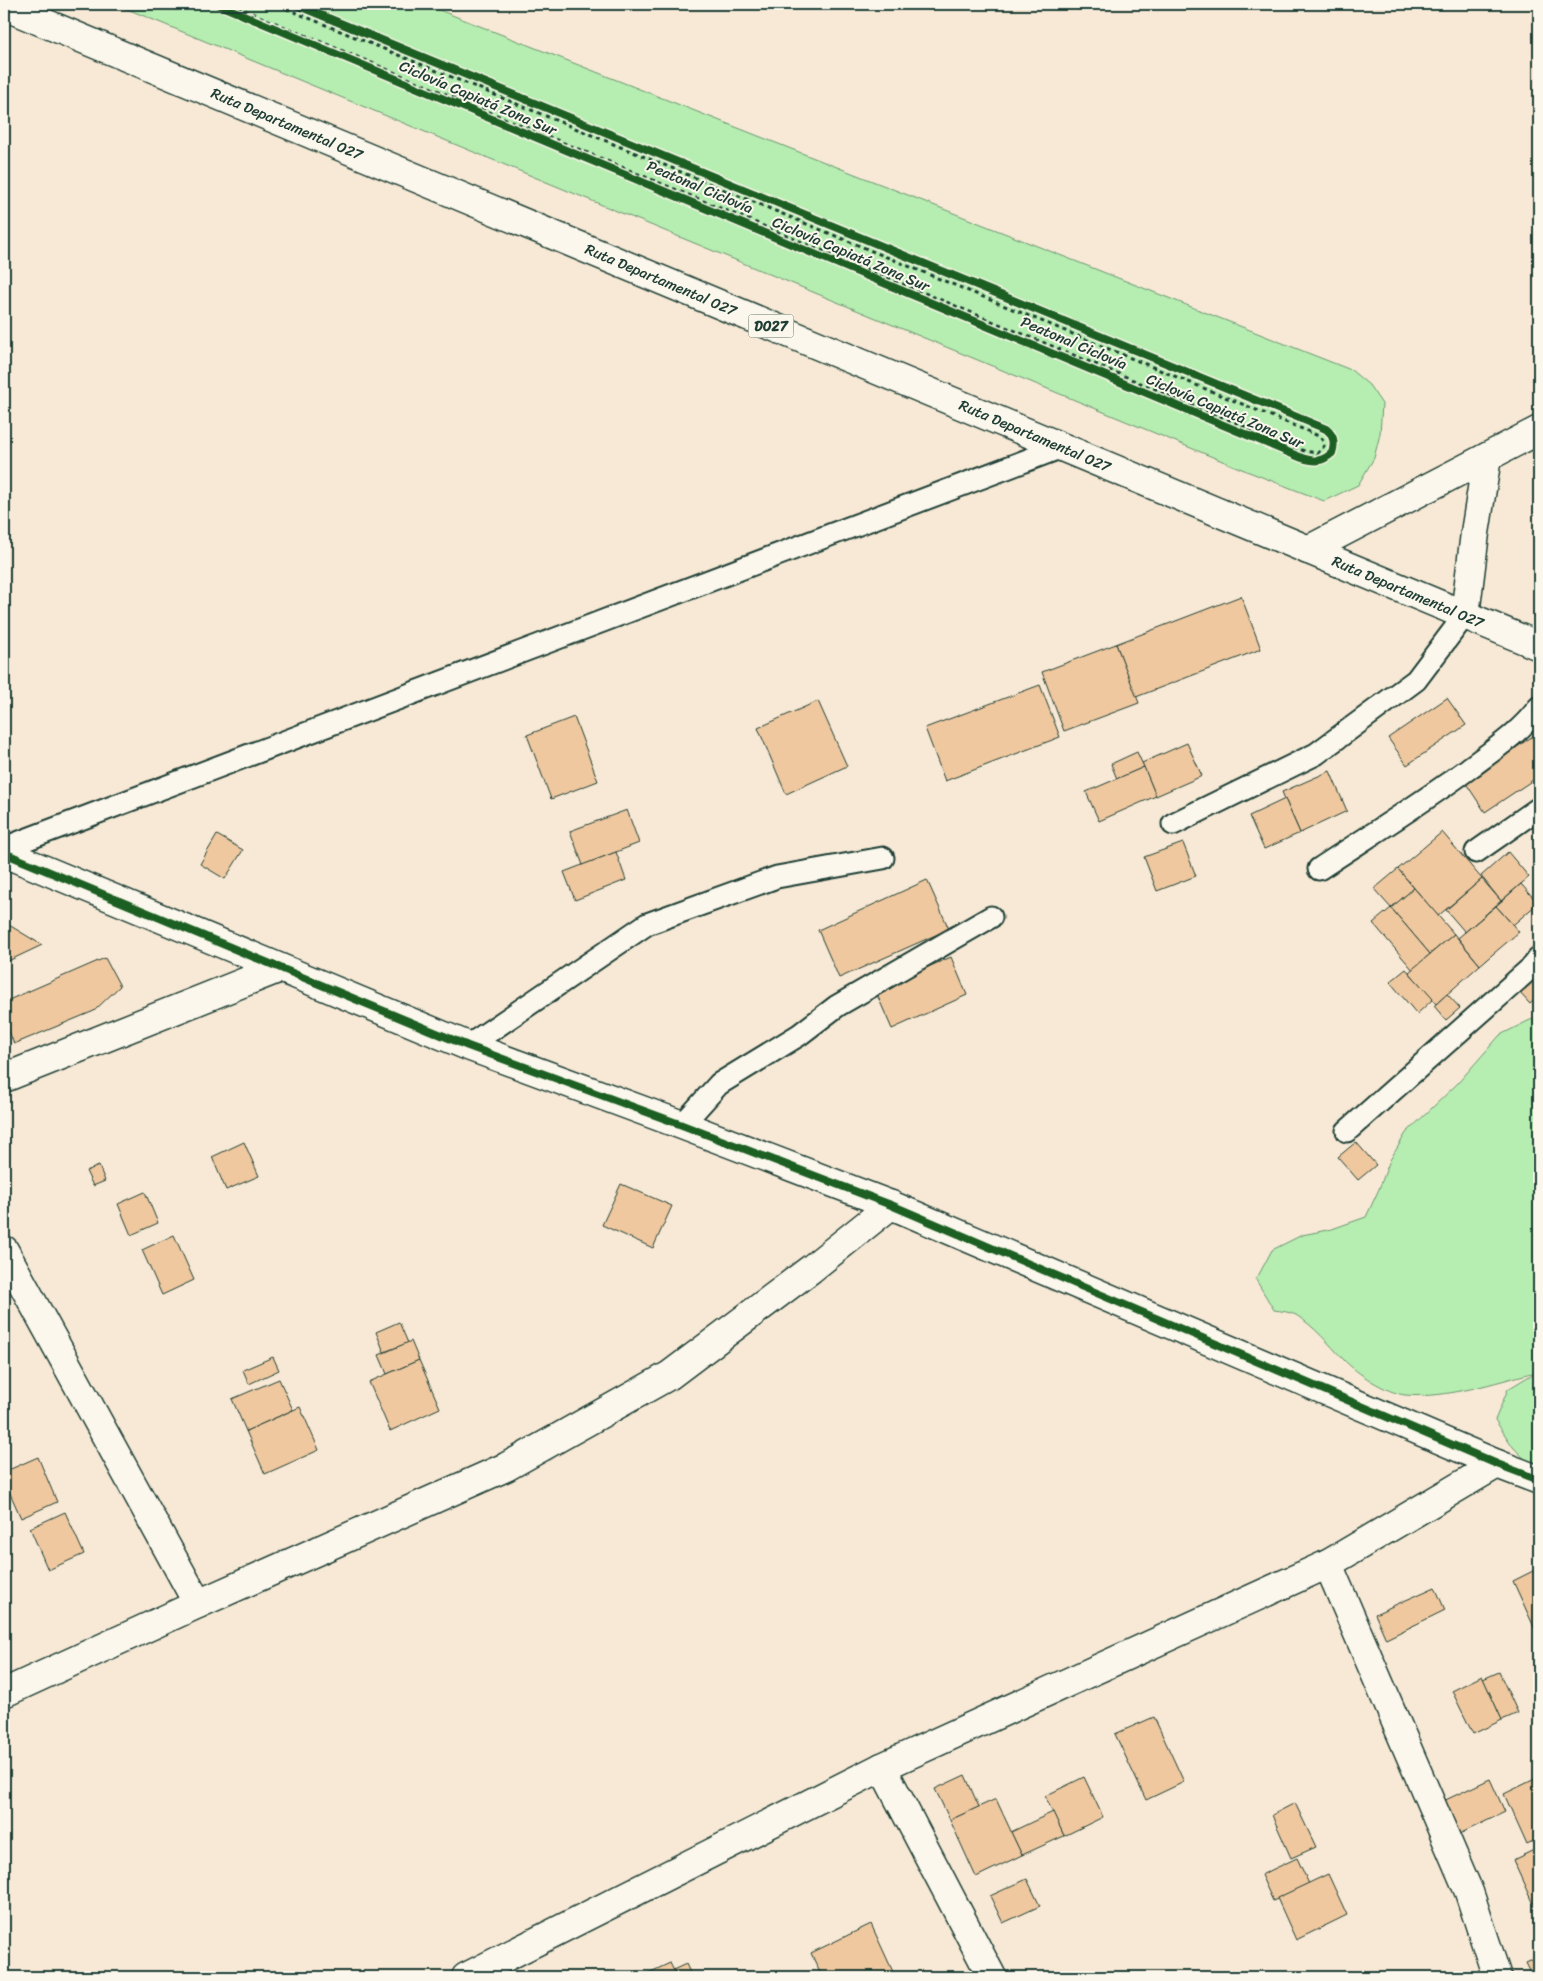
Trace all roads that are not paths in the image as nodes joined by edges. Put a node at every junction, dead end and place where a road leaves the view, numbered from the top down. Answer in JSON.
{"nodes":[{"id":1,"x":4,"y":6,"type":"edge"},
{"id":2,"x":38,"y":11,"type":"edge"},
{"id":3,"x":1539,"y":430,"type":"edge"},
{"id":4,"x":1062,"y":448,"type":"junction"},
{"id":5,"x":1487,"y":457,"type":"junction"},
{"id":6,"x":1308,"y":550,"type":"junction"},
{"id":7,"x":1465,"y":616,"type":"junction"},
{"id":8,"x":1539,"y":646,"type":"edge"},
{"id":9,"x":1539,"y":707,"type":"edge"},
{"id":10,"x":1539,"y":808,"type":"edge"},
{"id":11,"x":1173,"y":824,"type":"dead end"},
{"id":12,"x":4,"y":848,"type":"edge"},
{"id":13,"x":1476,"y":852,"type":"dead end"},
{"id":14,"x":4,"y":853,"type":"edge"},
{"id":15,"x":883,"y":858,"type":"dead end"},
{"id":16,"x":1319,"y":869,"type":"dead end"},
{"id":17,"x":991,"y":918,"type":"dead end"},
{"id":18,"x":1539,"y":958,"type":"edge"},
{"id":19,"x":280,"y":968,"type":"junction"},
{"id":20,"x":468,"y":1046,"type":"junction"},
{"id":21,"x":4,"y":1078,"type":"edge"},
{"id":22,"x":682,"y":1125,"type":"junction"},
{"id":23,"x":1347,"y":1131,"type":"dead end"},
{"id":24,"x":891,"y":1205,"type":"junction"},
{"id":25,"x":4,"y":1250,"type":"edge"},
{"id":26,"x":1497,"y":1464,"type":"junction"},
{"id":27,"x":1539,"y":1480,"type":"edge"},
{"id":28,"x":1328,"y":1564,"type":"junction"},
{"id":29,"x":198,"y":1604,"type":"junction"},
{"id":30,"x":4,"y":1693,"type":"edge"},
{"id":31,"x":882,"y":1767,"type":"junction"},
{"id":32,"x":498,"y":1970,"type":"edge"},
{"id":33,"x":466,"y":1977,"type":"edge"},
{"id":34,"x":992,"y":1977,"type":"edge"},
{"id":35,"x":1497,"y":1977,"type":"edge"}],
"edges":[{"from":1,"to":2,"type":"street","name":"Ruta Departamental 027","number":"D027"},
{"from":2,"to":4,"type":"street","name":"Ruta Departamental 027","number":"D027"},
{"from":3,"to":5,"type":"street"},
{"from":4,"to":6,"type":"street","name":"Ruta Departamental 027","number":"D027"},
{"from":4,"to":12,"type":"lane"},
{"from":5,"to":6,"type":"street"},
{"from":5,"to":7,"type":"street"},
{"from":6,"to":7,"type":"street","name":"Ruta Departamental 027","number":"D027"},
{"from":7,"to":8,"type":"street","name":"Ruta Departamental 027","number":"D027"},
{"from":7,"to":11,"type":"lane"},
{"from":9,"to":16,"type":"lane"},
{"from":10,"to":13,"type":"lane"},
{"from":14,"to":19,"type":"street"},
{"from":15,"to":20,"type":"lane"},
{"from":17,"to":22,"type":"lane"},
{"from":18,"to":23,"type":"lane"},
{"from":19,"to":20,"type":"street"},
{"from":19,"to":21,"type":"street"},
{"from":20,"to":22,"type":"street"},
{"from":22,"to":24,"type":"street"},
{"from":24,"to":26,"type":"street"},
{"from":24,"to":29,"type":"street"},
{"from":25,"to":29,"type":"street"},
{"from":26,"to":27,"type":"street"},
{"from":26,"to":28,"type":"street"},
{"from":28,"to":31,"type":"street"},
{"from":28,"to":35,"type":"street"},
{"from":29,"to":30,"type":"street"},
{"from":31,"to":32,"type":"street"},
{"from":31,"to":34,"type":"street"},
{"from":32,"to":33,"type":"street"}]}
